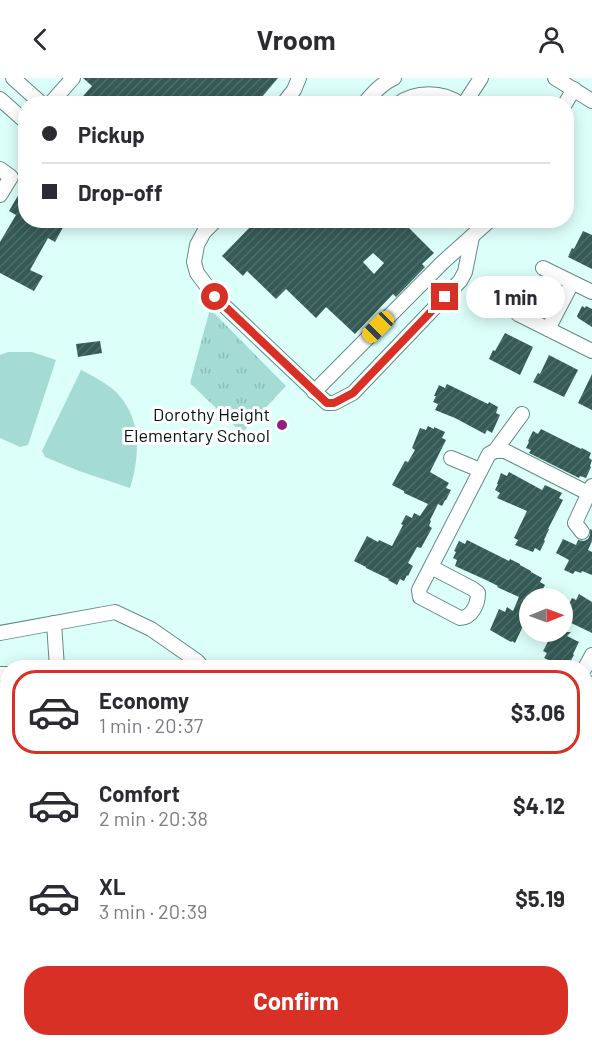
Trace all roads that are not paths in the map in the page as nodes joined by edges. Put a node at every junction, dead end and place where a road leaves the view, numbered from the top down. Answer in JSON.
{"nodes":[{"id":1,"x":14,"y":78,"type":"edge"},
{"id":2,"x":299,"y":78,"type":"edge"},
{"id":3,"x":394,"y":78,"type":"edge"},
{"id":4,"x":555,"y":78,"type":"edge"},
{"id":5,"x":67,"y":80,"type":"edge"},
{"id":6,"x":476,"y":80,"type":"edge"},
{"id":7,"x":573,"y":85,"type":"edge"},
{"id":8,"x":33,"y":96,"type":"edge"},
{"id":9,"x":56,"y":96,"type":"edge"},
{"id":10,"x":289,"y":96,"type":"edge"},
{"id":11,"x":371,"y":96,"type":"edge"},
{"id":12,"x":416,"y":96,"type":"edge"},
{"id":13,"x":442,"y":96,"type":"edge"},
{"id":14,"x":468,"y":96,"type":"edge"},
{"id":15,"x":0,"y":99,"type":"edge"},
{"id":16,"x":592,"y":101,"type":"edge"},
{"id":17,"x":18,"y":115,"type":"edge"},
{"id":18,"x":0,"y":169,"type":"edge"},
{"id":19,"x":0,"y":195,"type":"edge"},
{"id":20,"x":208,"y":228,"type":"edge"},
{"id":21,"x":482,"y":228,"type":"edge"},
{"id":22,"x":472,"y":237,"type":"junction"},
{"id":23,"x":543,"y":268,"type":"dead end"},
{"id":24,"x":572,"y":282,"type":"junction"},
{"id":25,"x":592,"y":292,"type":"edge"},
{"id":26,"x":518,"y":314,"type":"dead end"},
{"id":27,"x":548,"y":329,"type":"junction"},
{"id":28,"x":592,"y":351,"type":"edge"},
{"id":29,"x":314,"y":392,"type":"junction"},
{"id":30,"x":522,"y":414,"type":"dead end"},
{"id":31,"x":495,"y":451,"type":"junction"},
{"id":32,"x":451,"y":458,"type":"dead end"},
{"id":33,"x":480,"y":470,"type":"junction"},
{"id":34,"x":591,"y":492,"type":"edge"},
{"id":35,"x":582,"y":532,"type":"dead end"},
{"id":36,"x":431,"y":567,"type":"dead end"},
{"id":37,"x":54,"y":623,"type":"junction"},
{"id":38,"x":0,"y":633,"type":"edge"},
{"id":39,"x":56,"y":660,"type":"edge"},
{"id":40,"x":196,"y":660,"type":"edge"}],
"edges":[{"from":1,"to":8,"type":"street"},
{"from":2,"to":10,"type":"street"},
{"from":3,"to":11,"type":"street"},
{"from":4,"to":7,"type":"street"},
{"from":5,"to":9,"type":"street"},
{"from":6,"to":14,"type":"street"},
{"from":7,"to":16,"type":"street"},
{"from":12,"to":13,"type":"street"},
{"from":15,"to":17,"type":"street"},
{"from":18,"to":19,"type":"street"},
{"from":20,"to":29,"type":"street"},
{"from":21,"to":22,"type":"street"},
{"from":22,"to":29,"type":"street"},
{"from":22,"to":29,"type":"street"},
{"from":23,"to":24,"type":"street"},
{"from":24,"to":25,"type":"street"},
{"from":24,"to":27,"type":"street"},
{"from":26,"to":27,"type":"street"},
{"from":27,"to":28,"type":"street"},
{"from":30,"to":31,"type":"street"},
{"from":31,"to":33,"type":"street"},
{"from":31,"to":34,"type":"street"},
{"from":32,"to":33,"type":"street"},
{"from":33,"to":36,"type":"street"},
{"from":34,"to":35,"type":"street"},
{"from":37,"to":38,"type":"street"},
{"from":37,"to":39,"type":"street"},
{"from":37,"to":40,"type":"street"}]}
